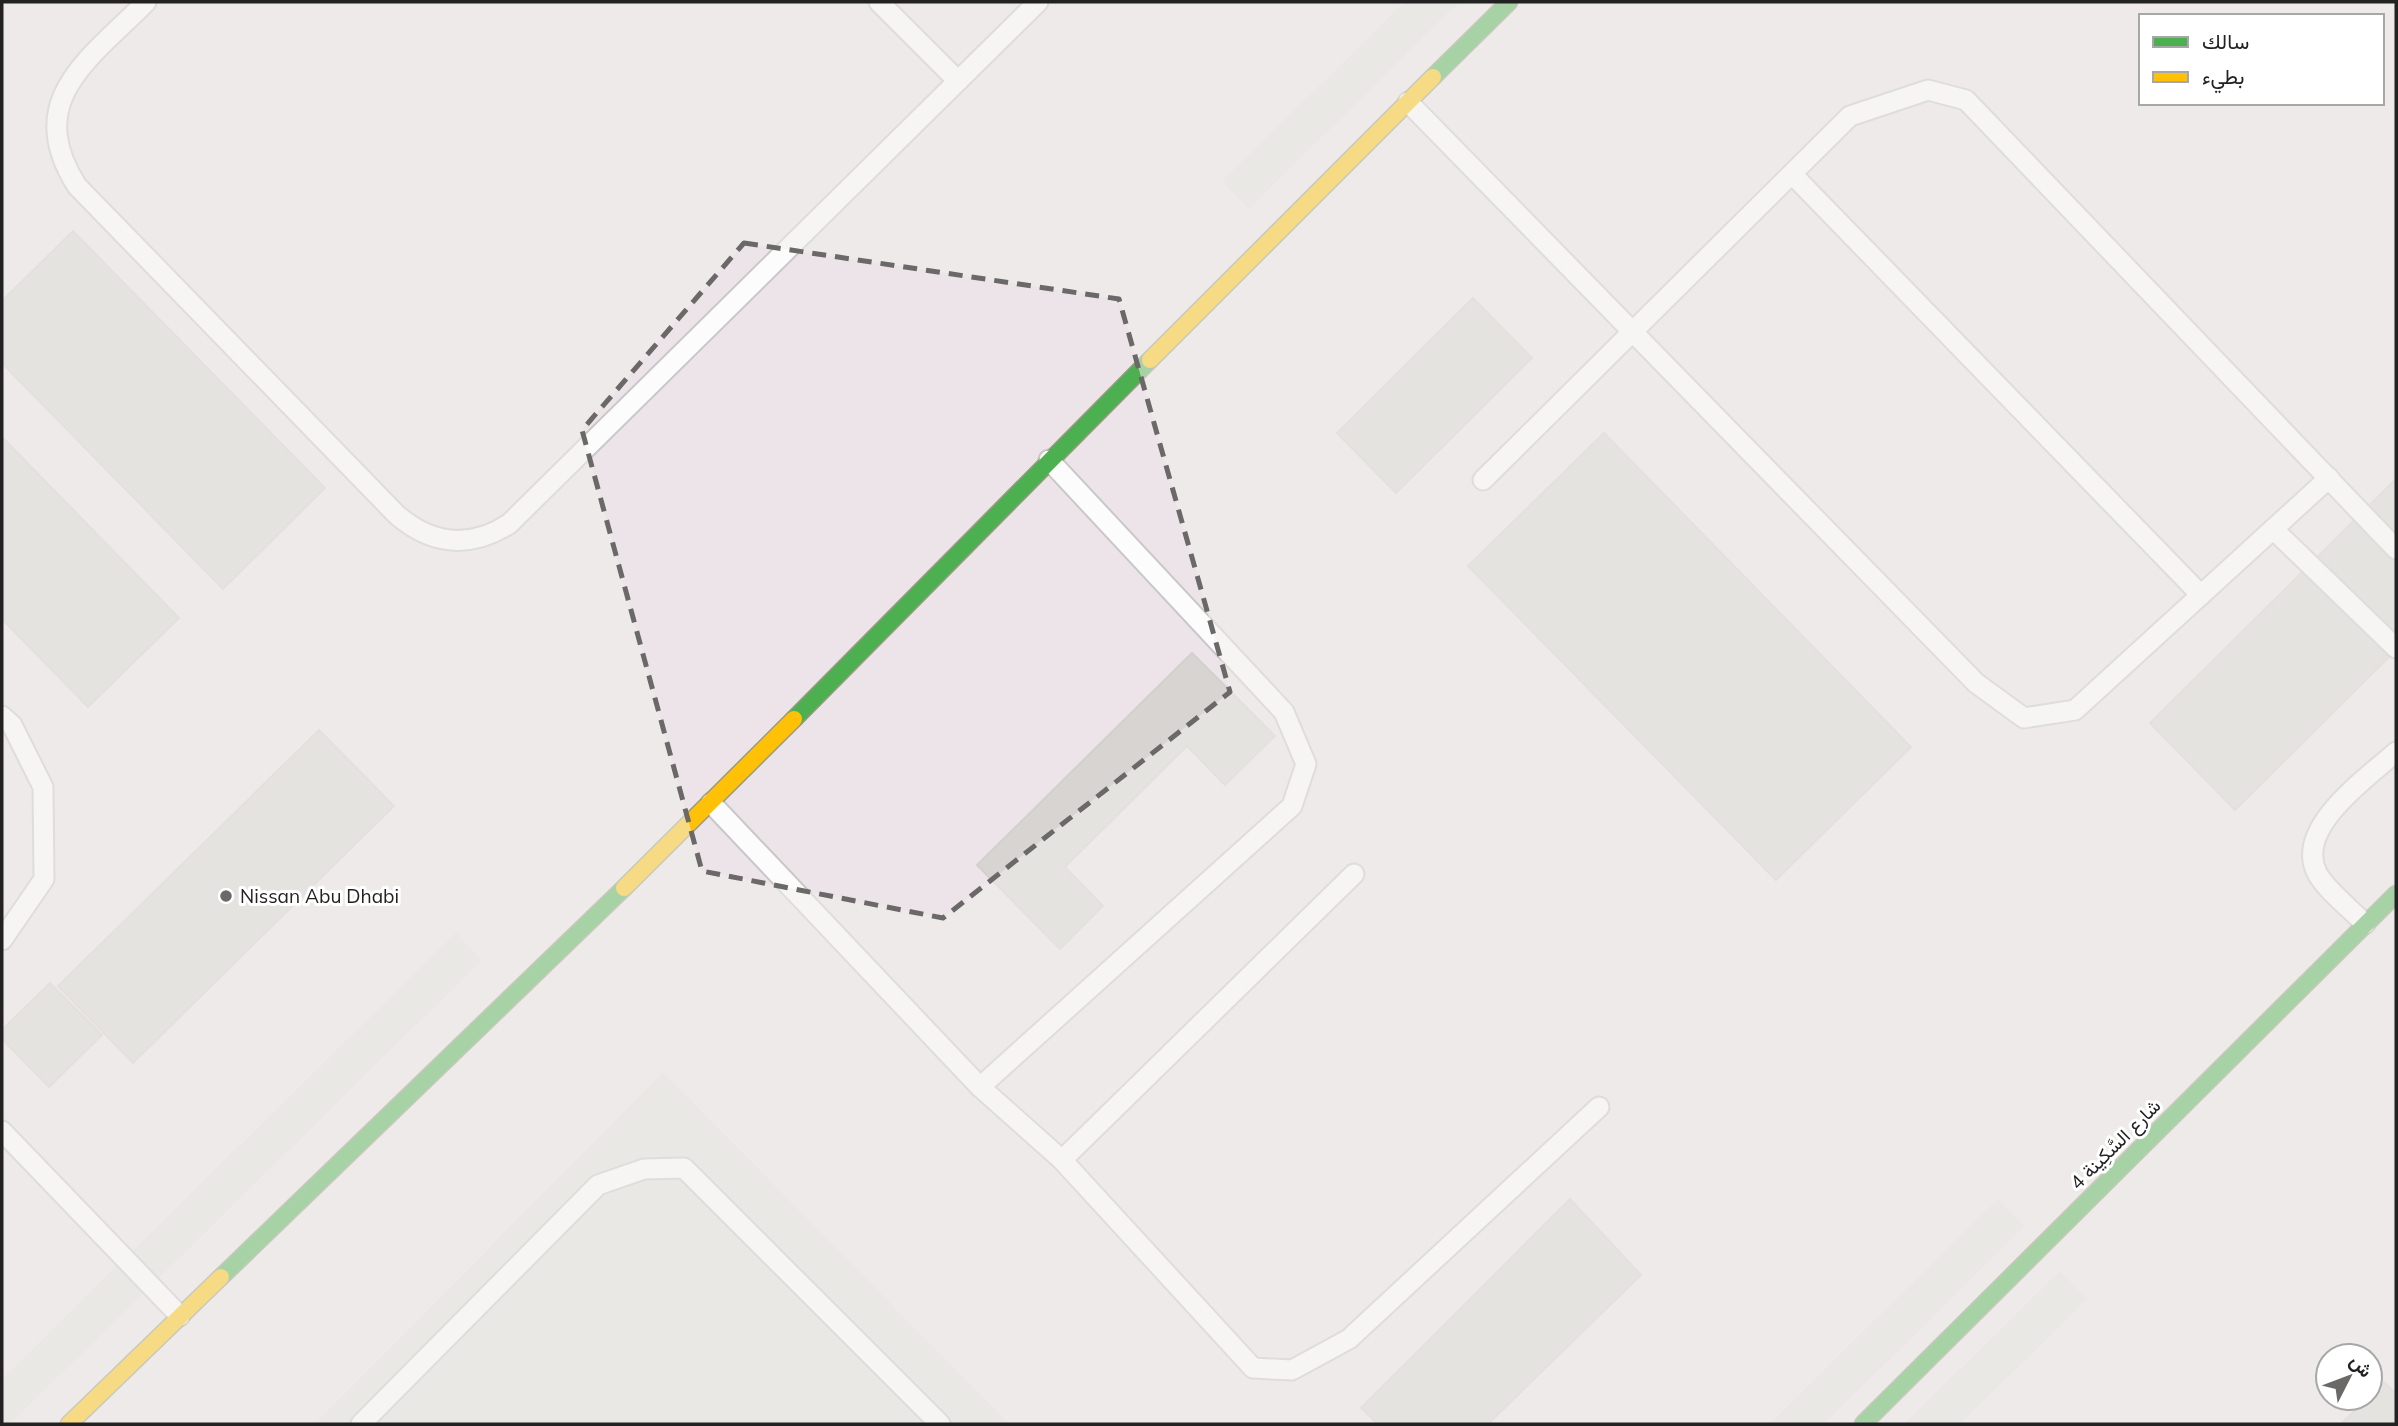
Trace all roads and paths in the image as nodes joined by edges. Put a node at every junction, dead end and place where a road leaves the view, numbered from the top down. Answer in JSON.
{"nodes":[{"id":1,"x":146,"y":2,"type":"edge"},
{"id":2,"x":879,"y":2,"type":"edge"},
{"id":3,"x":1038,"y":2,"type":"edge"},
{"id":4,"x":1509,"y":2,"type":"edge"},
{"id":5,"x":958,"y":81,"type":"junction"},
{"id":6,"x":1408,"y":102,"type":"junction"},
{"id":7,"x":1792,"y":174,"type":"junction"},
{"id":8,"x":1632,"y":332,"type":"junction"},
{"id":9,"x":1049,"y":460,"type":"junction"},
{"id":10,"x":2329,"y":478,"type":"junction"},
{"id":11,"x":1483,"y":480,"type":"dead end"},
{"id":12,"x":2273,"y":530,"type":"junction"},
{"id":13,"x":2396,"y":549,"type":"edge"},
{"id":14,"x":2201,"y":595,"type":"junction"},
{"id":15,"x":2396,"y":648,"type":"edge"},
{"id":16,"x":2,"y":716,"type":"edge"},
{"id":17,"x":2396,"y":752,"type":"edge"},
{"id":18,"x":711,"y":803,"type":"junction"},
{"id":19,"x":1354,"y":874,"type":"dead end"},
{"id":20,"x":2396,"y":894,"type":"edge"},
{"id":21,"x":2365,"y":924,"type":"junction"},
{"id":22,"x":2,"y":940,"type":"edge"},
{"id":23,"x":980,"y":1087,"type":"junction"},
{"id":24,"x":1599,"y":1107,"type":"dead end"},
{"id":25,"x":2,"y":1131,"type":"edge"},
{"id":26,"x":1062,"y":1160,"type":"junction"},
{"id":27,"x":180,"y":1316,"type":"junction"},
{"id":28,"x":69,"y":1424,"type":"edge"},
{"id":29,"x":361,"y":1424,"type":"edge"},
{"id":30,"x":940,"y":1424,"type":"edge"},
{"id":31,"x":1863,"y":1424,"type":"edge"}],
"edges":[{"from":1,"to":5,"type":"lane"},
{"from":2,"to":5,"type":"lane"},
{"from":3,"to":5,"type":"lane"},
{"from":4,"to":6,"type":"street"},
{"from":6,"to":8,"type":"lane"},
{"from":6,"to":9,"type":"street"},
{"from":7,"to":8,"type":"lane"},
{"from":7,"to":10,"type":"lane"},
{"from":7,"to":14,"type":"lane"},
{"from":8,"to":11,"type":"lane"},
{"from":8,"to":14,"type":"lane"},
{"from":9,"to":18,"type":"street"},
{"from":9,"to":23,"type":"lane"},
{"from":10,"to":12,"type":"lane"},
{"from":10,"to":13,"type":"lane"},
{"from":12,"to":14,"type":"lane"},
{"from":12,"to":15,"type":"lane"},
{"from":16,"to":22,"type":"lane"},
{"from":17,"to":21,"type":"lane"},
{"from":18,"to":23,"type":"lane"},
{"from":18,"to":27,"type":"street"},
{"from":19,"to":26,"type":"lane"},
{"from":20,"to":21,"type":"street","name":"شارع السَّكِينة 4"},
{"from":21,"to":31,"type":"street","name":"شارع السَّكِينة 4"},
{"from":23,"to":26,"type":"lane"},
{"from":24,"to":26,"type":"lane"},
{"from":25,"to":27,"type":"lane"},
{"from":27,"to":28,"type":"street"},
{"from":29,"to":30,"type":"lane"}]}
